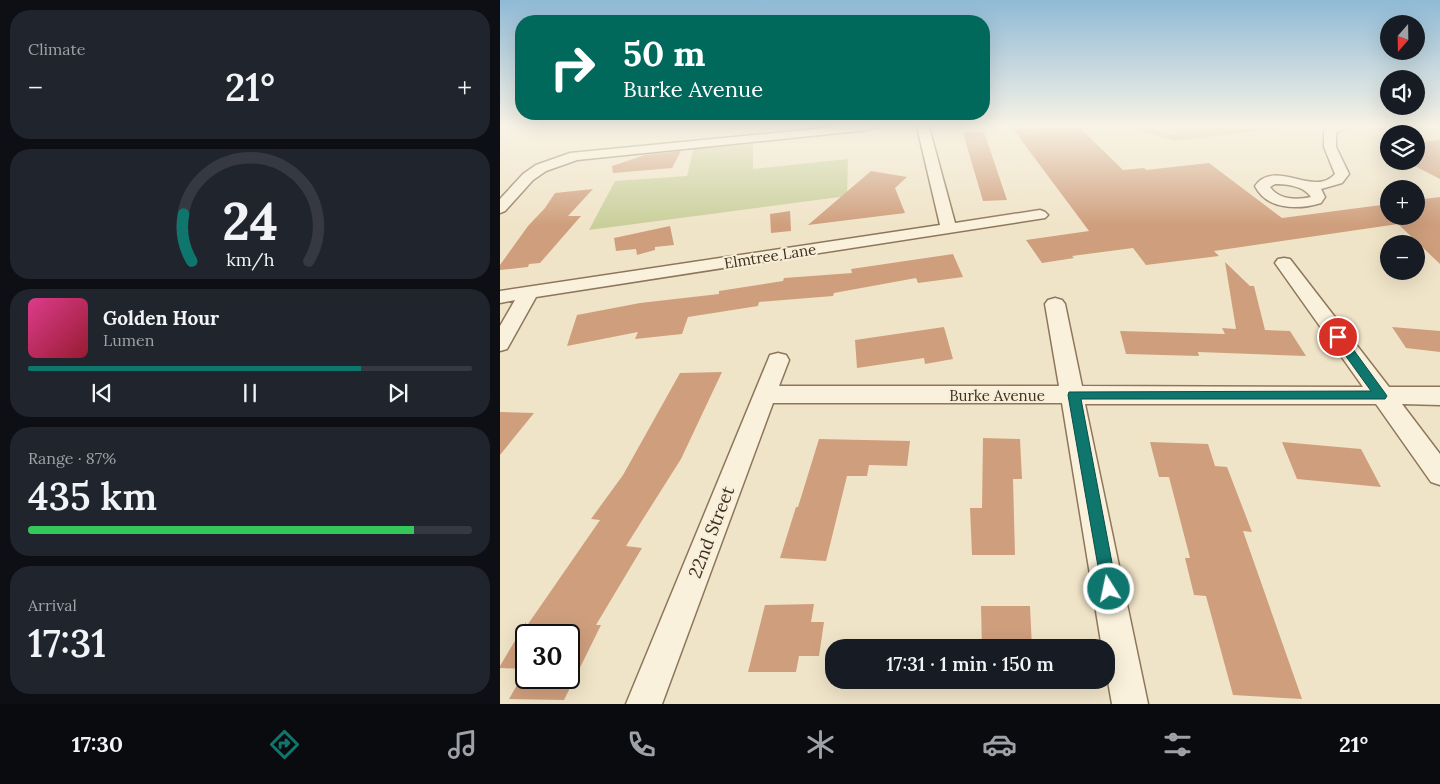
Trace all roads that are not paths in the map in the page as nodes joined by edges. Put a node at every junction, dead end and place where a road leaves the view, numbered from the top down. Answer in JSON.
{"nodes":[{"id":1,"x":564,"y":160,"type":"edge"},
{"id":2,"x":931,"y":160,"type":"edge"},
{"id":3,"x":1335,"y":160,"type":"edge"},
{"id":4,"x":1310,"y":188,"type":"dead end"},
{"id":5,"x":500,"y":208,"type":"edge"},
{"id":6,"x":1040,"y":215,"type":"dead end"},
{"id":7,"x":949,"y":229,"type":"junction"},
{"id":8,"x":1284,"y":263,"type":"dead end"},
{"id":9,"x":529,"y":293,"type":"junction"},
{"id":10,"x":500,"y":297,"type":"edge"},
{"id":11,"x":1055,"y":304,"type":"dead end"},
{"id":12,"x":500,"y":344,"type":"edge"},
{"id":13,"x":778,"y":360,"type":"dead end"},
{"id":14,"x":765,"y":394,"type":"junction"},
{"id":15,"x":1074,"y":395,"type":"junction"},
{"id":16,"x":1381,"y":396,"type":"junction"},
{"id":17,"x":1440,"y":396,"type":"edge"},
{"id":18,"x":1440,"y":474,"type":"edge"},
{"id":19,"x":644,"y":704,"type":"edge"},
{"id":20,"x":1130,"y":704,"type":"edge"}],
"edges":[{"from":1,"to":5,"type":"street"},
{"from":2,"to":7,"type":"street"},
{"from":3,"to":4,"type":"street"},
{"from":6,"to":7,"type":"street","name":"Elmtree Lane"},
{"from":7,"to":9,"type":"street","name":"Elmtree Lane"},
{"from":8,"to":16,"type":"street"},
{"from":9,"to":10,"type":"street","name":"Elmtree Lane"},
{"from":9,"to":12,"type":"street"},
{"from":11,"to":15,"type":"street"},
{"from":13,"to":14,"type":"street","name":"22nd Street"},
{"from":14,"to":15,"type":"street","name":"Burke Avenue"},
{"from":14,"to":19,"type":"street","name":"22nd Street"},
{"from":15,"to":16,"type":"street","name":"Burke Avenue"},
{"from":15,"to":20,"type":"street"},
{"from":16,"to":17,"type":"street","name":"Burke Avenue"},
{"from":16,"to":18,"type":"street"}]}
